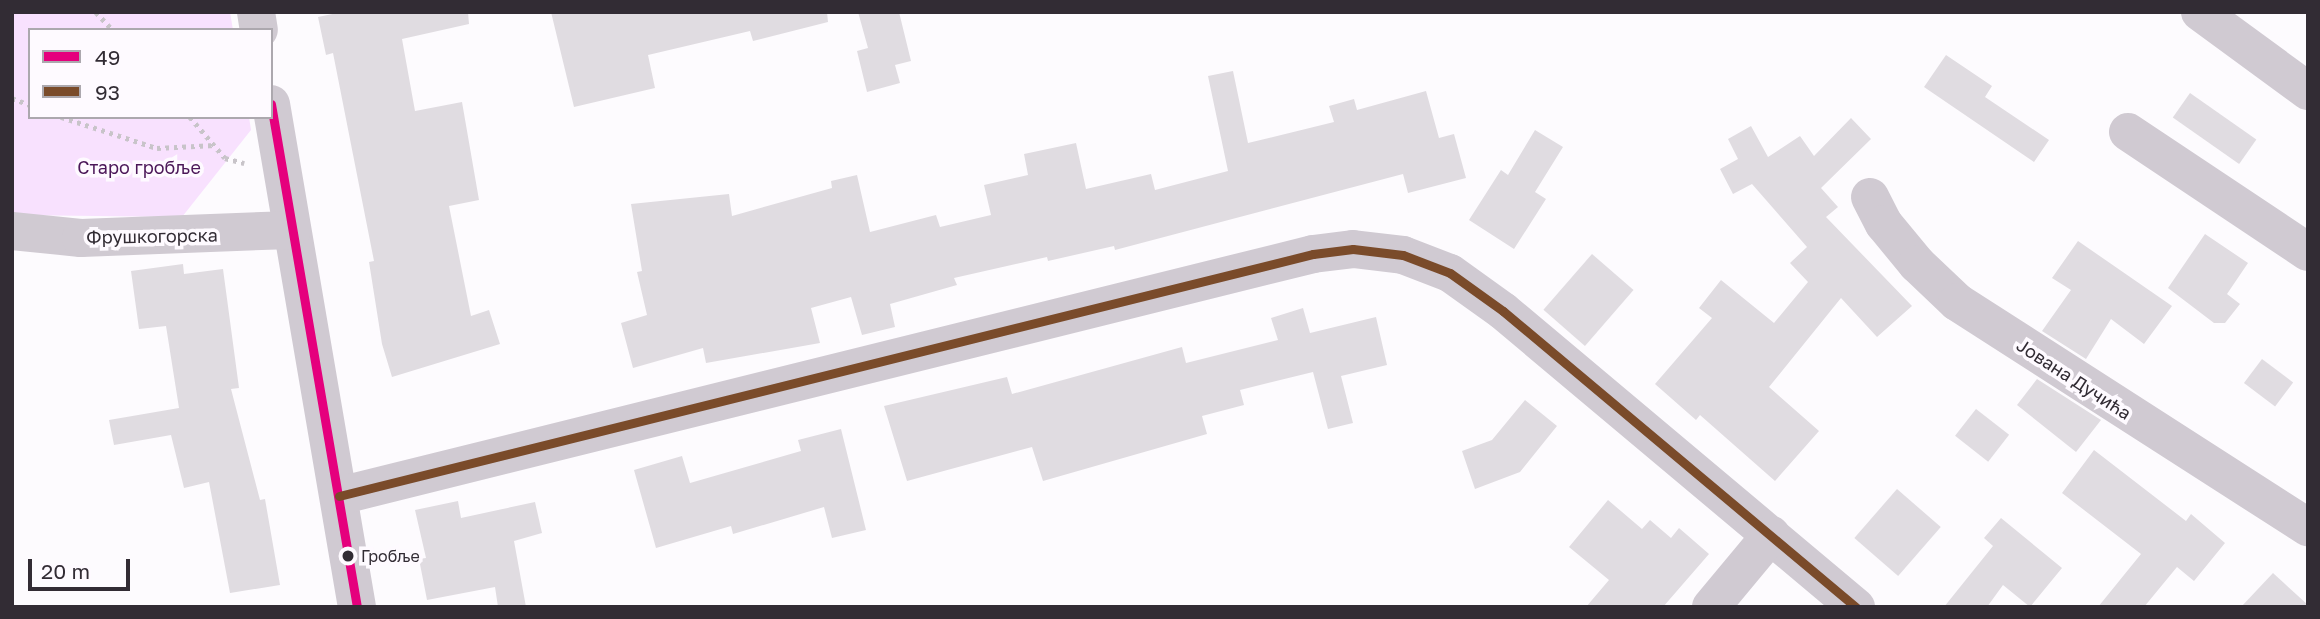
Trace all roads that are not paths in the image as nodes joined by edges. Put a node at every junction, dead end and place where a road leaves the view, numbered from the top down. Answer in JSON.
{"nodes":[{"id":1,"x":2200,"y":12,"type":"edge"},
{"id":2,"x":2308,"y":91,"type":"edge"},
{"id":3,"x":273,"y":115,"type":"edge"},
{"id":4,"x":2127,"y":132,"type":"dead end"},
{"id":5,"x":1870,"y":197,"type":"dead end"},
{"id":6,"x":292,"y":230,"type":"junction"},
{"id":7,"x":12,"y":231,"type":"edge"},
{"id":8,"x":2308,"y":252,"type":"edge"},
{"id":9,"x":339,"y":496,"type":"junction"},
{"id":10,"x":2308,"y":527,"type":"edge"},
{"id":11,"x":1771,"y":536,"type":"junction"},
{"id":12,"x":357,"y":607,"type":"edge"},
{"id":13,"x":1711,"y":607,"type":"edge"},
{"id":14,"x":1856,"y":607,"type":"edge"}],
"edges":[{"from":1,"to":2,"type":"street"},
{"from":3,"to":6,"type":"street"},
{"from":4,"to":8,"type":"street"},
{"from":5,"to":10,"type":"street","name":"Јована Дучића"},
{"from":6,"to":7,"type":"street","name":"Фрушкогорска"},
{"from":6,"to":9,"type":"street"},
{"from":9,"to":11,"type":"street"},
{"from":9,"to":12,"type":"street"},
{"from":11,"to":13,"type":"street"},
{"from":11,"to":14,"type":"street"}]}
